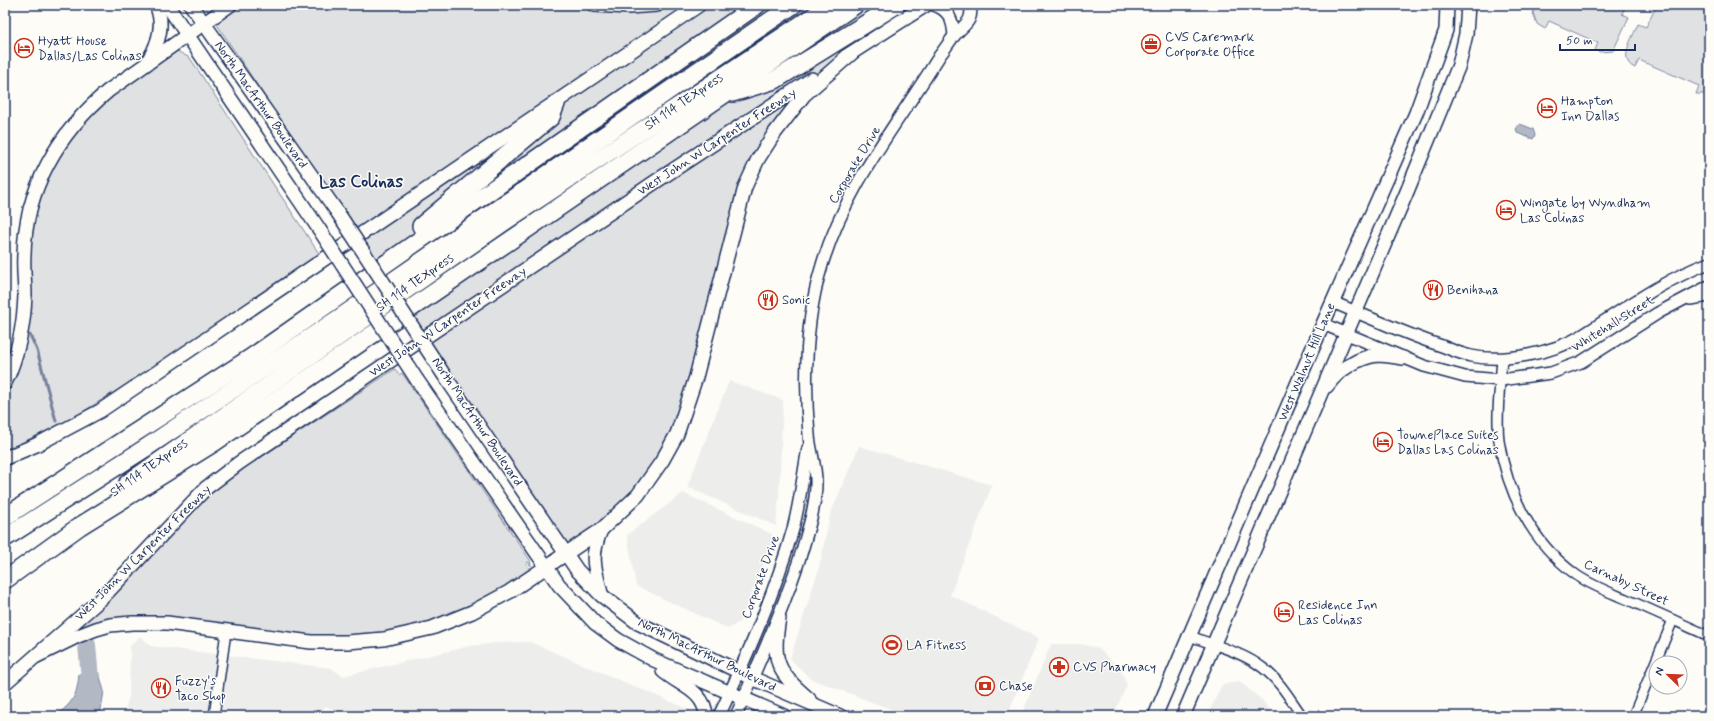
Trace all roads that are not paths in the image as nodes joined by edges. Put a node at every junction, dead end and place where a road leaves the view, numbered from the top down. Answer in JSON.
{"nodes":[{"id":1,"x":156,"y":5,"type":"edge"},
{"id":2,"x":167,"y":5,"type":"edge"},
{"id":3,"x":190,"y":5,"type":"edge"},
{"id":4,"x":230,"y":5,"type":"edge"},
{"id":5,"x":594,"y":5,"type":"edge"},
{"id":6,"x":657,"y":5,"type":"edge"},
{"id":7,"x":700,"y":5,"type":"edge"},
{"id":8,"x":757,"y":5,"type":"edge"},
{"id":9,"x":786,"y":5,"type":"edge"},
{"id":10,"x":793,"y":5,"type":"edge"},
{"id":11,"x":830,"y":5,"type":"edge"},
{"id":12,"x":854,"y":5,"type":"edge"},
{"id":13,"x":896,"y":5,"type":"edge"},
{"id":14,"x":926,"y":5,"type":"edge"},
{"id":15,"x":934,"y":5,"type":"edge"},
{"id":16,"x":970,"y":5,"type":"edge"},
{"id":17,"x":1443,"y":5,"type":"edge"},
{"id":18,"x":1468,"y":5,"type":"edge"},
{"id":19,"x":1447,"y":12,"type":"edge"},
{"id":20,"x":203,"y":23,"type":"junction"},
{"id":21,"x":760,"y":27,"type":"junction"},
{"id":22,"x":187,"y":35,"type":"junction"},
{"id":23,"x":954,"y":36,"type":"junction"},
{"id":24,"x":852,"y":53,"type":"junction"},
{"id":25,"x":146,"y":65,"type":"junction"},
{"id":26,"x":719,"y":97,"type":"junction"},
{"id":27,"x":556,"y":104,"type":"junction"},
{"id":28,"x":1709,"y":263,"type":"edge"},
{"id":29,"x":1709,"y":286,"type":"edge"},
{"id":30,"x":1709,"y":296,"type":"edge"},
{"id":31,"x":1678,"y":301,"type":"junction"},
{"id":32,"x":1332,"y":302,"type":"junction"},
{"id":33,"x":1355,"y":312,"type":"junction"},
{"id":34,"x":1323,"y":324,"type":"junction"},
{"id":35,"x":1345,"y":334,"type":"junction"},
{"id":36,"x":1403,"y":358,"type":"junction"},
{"id":37,"x":249,"y":359,"type":"junction"},
{"id":38,"x":1502,"y":359,"type":"junction"},
{"id":39,"x":1501,"y":380,"type":"junction"},
{"id":40,"x":5,"y":383,"type":"edge"},
{"id":41,"x":1318,"y":400,"type":"junction"},
{"id":42,"x":809,"y":442,"type":"junction"},
{"id":43,"x":5,"y":458,"type":"edge"},
{"id":44,"x":5,"y":517,"type":"edge"},
{"id":45,"x":793,"y":527,"type":"junction"},
{"id":46,"x":601,"y":530,"type":"junction"},
{"id":47,"x":807,"y":532,"type":"junction"},
{"id":48,"x":5,"y":538,"type":"edge"},
{"id":49,"x":566,"y":553,"type":"junction"},
{"id":50,"x":546,"y":567,"type":"junction"},
{"id":51,"x":5,"y":568,"type":"edge"},
{"id":52,"x":5,"y":580,"type":"edge"},
{"id":53,"x":601,"y":594,"type":"junction"},
{"id":54,"x":779,"y":618,"type":"junction"},
{"id":55,"x":1673,"y":620,"type":"junction"},
{"id":56,"x":226,"y":632,"type":"junction"},
{"id":57,"x":1190,"y":636,"type":"junction"},
{"id":58,"x":1709,"y":636,"type":"edge"},
{"id":59,"x":1213,"y":645,"type":"junction"},
{"id":60,"x":37,"y":656,"type":"junction"},
{"id":61,"x":654,"y":660,"type":"junction"},
{"id":62,"x":738,"y":672,"type":"junction"},
{"id":63,"x":752,"y":678,"type":"junction"},
{"id":64,"x":5,"y":683,"type":"edge"},
{"id":65,"x":730,"y":693,"type":"junction"},
{"id":66,"x":1164,"y":696,"type":"junction"},
{"id":67,"x":744,"y":699,"type":"junction"},
{"id":68,"x":818,"y":707,"type":"junction"},
{"id":69,"x":214,"y":716,"type":"edge"},
{"id":70,"x":706,"y":716,"type":"edge"},
{"id":71,"x":719,"y":716,"type":"edge"},
{"id":72,"x":736,"y":716,"type":"edge"},
{"id":73,"x":784,"y":716,"type":"edge"},
{"id":74,"x":840,"y":716,"type":"edge"},
{"id":75,"x":1146,"y":716,"type":"edge"},
{"id":76,"x":1155,"y":716,"type":"edge"},
{"id":77,"x":1183,"y":716,"type":"edge"},
{"id":78,"x":1302,"y":716,"type":"edge"},
{"id":79,"x":1633,"y":716,"type":"edge"}],
"edges":[{"from":1,"to":25,"type":"main road"},
{"from":2,"to":22,"type":"main road","name":"North MacArthur Boulevard"},
{"from":3,"to":20,"type":"main road","name":"North MacArthur Boulevard"},
{"from":4,"to":20,"type":"main road"},
{"from":5,"to":6,"type":"main road"},
{"from":7,"to":27,"type":"main road"},
{"from":8,"to":37,"type":"highway"},
{"from":9,"to":21,"type":"highway"},
{"from":10,"to":21,"type":"highway","name":"SH 114 TEXpress"},
{"from":11,"to":51,"type":"highway","name":"SH 114 TEXpress"},
{"from":12,"to":26,"type":"highway"},
{"from":13,"to":26,"type":"highway"},
{"from":14,"to":24,"type":"main road","name":"West John W Carpenter Freeway"},
{"from":15,"to":23,"type":"street"},
{"from":16,"to":23,"type":"street","name":"Corporate Drive"},
{"from":17,"to":19,"type":"main road"},
{"from":18,"to":33,"type":"main road","name":"West Walnut Hill Lane"},
{"from":19,"to":32,"type":"main road","name":"West Walnut Hill Lane"},
{"from":20,"to":22,"type":"main road"},
{"from":20,"to":49,"type":"main road","name":"North MacArthur Boulevard","bridge":true},
{"from":21,"to":48,"type":"highway","name":"SH 114 TEXpress"},
{"from":22,"to":25,"type":"main road"},
{"from":22,"to":50,"type":"main road","name":"North MacArthur Boulevard","bridge":true},
{"from":23,"to":42,"type":"street","name":"Corporate Drive"},
{"from":24,"to":46,"type":"main road"},
{"from":24,"to":60,"type":"main road","name":"West John W Carpenter Freeway"},
{"from":25,"to":40,"type":"main road"},
{"from":26,"to":52,"type":"highway"},
{"from":27,"to":37,"type":"highway"},
{"from":27,"to":43,"type":"main road"},
{"from":28,"to":38,"type":"street","name":"Whitehall Street"},
{"from":29,"to":31,"type":"street","name":"Whitehall Street"},
{"from":30,"to":31,"type":"street"},
{"from":31,"to":39,"type":"street","name":"Whitehall Street"},
{"from":32,"to":33,"type":"street","name":"Whitehall Street"},
{"from":32,"to":34,"type":"main road","name":"West Walnut Hill Lane"},
{"from":33,"to":35,"type":"main road","name":"West Walnut Hill Lane"},
{"from":33,"to":38,"type":"street","name":"Whitehall Street"},
{"from":34,"to":35,"type":"street","name":"Whitehall Street"},
{"from":34,"to":57,"type":"main road","name":"West Walnut Hill Lane"},
{"from":35,"to":36,"type":"street","name":"Whitehall Street"},
{"from":35,"to":41,"type":"main road","name":"West Walnut Hill Lane"},
{"from":36,"to":39,"type":"street","name":"Whitehall Street"},
{"from":36,"to":41,"type":"main road"},
{"from":37,"to":44,"type":"highway"},
{"from":38,"to":39,"type":"street","name":"Carnaby Street"},
{"from":39,"to":55,"type":"street","name":"Carnaby Street"},
{"from":41,"to":59,"type":"main road","name":"West Walnut Hill Lane"},
{"from":42,"to":45,"type":"street","name":"Corporate Drive"},
{"from":42,"to":47,"type":"street","name":"Corporate Drive"},
{"from":45,"to":47,"type":"street"},
{"from":45,"to":62,"type":"street","name":"Corporate Drive"},
{"from":46,"to":49,"type":"main road"},
{"from":46,"to":53,"type":"main road"},
{"from":47,"to":54,"type":"street","name":"Corporate Drive"},
{"from":49,"to":50,"type":"main road"},
{"from":49,"to":53,"type":"main road","name":"North MacArthur Boulevard"},
{"from":50,"to":56,"type":"main road"},
{"from":50,"to":61,"type":"main road","name":"North MacArthur Boulevard"},
{"from":53,"to":62,"type":"main road","name":"North MacArthur Boulevard"},
{"from":54,"to":63,"type":"street","name":"Corporate Drive"},
{"from":54,"to":68,"type":"main road"},
{"from":55,"to":58,"type":"street","name":"Carnaby Street"},
{"from":55,"to":79,"type":"street"},
{"from":56,"to":60,"type":"main road"},
{"from":56,"to":69,"type":"street"},
{"from":57,"to":59,"type":"street"},
{"from":57,"to":66,"type":"main road","name":"West Walnut Hill Lane"},
{"from":59,"to":77,"type":"main road","name":"West Walnut Hill Lane"},
{"from":59,"to":78,"type":"street"},
{"from":60,"to":64,"type":"main road","name":"West John W Carpenter Freeway"},
{"from":61,"to":65,"type":"main road","name":"North MacArthur Boulevard"},
{"from":61,"to":70,"type":"main road"},
{"from":62,"to":63,"type":"main road","name":"North MacArthur Boulevard"},
{"from":62,"to":65,"type":"street","name":"Corporate Drive"},
{"from":63,"to":67,"type":"street","name":"Corporate Drive"},
{"from":63,"to":68,"type":"main road","name":"North MacArthur Boulevard"},
{"from":65,"to":67,"type":"main road","name":"North MacArthur Boulevard"},
{"from":65,"to":71,"type":"street","name":"Corporate Drive"},
{"from":66,"to":75,"type":"main road"},
{"from":66,"to":76,"type":"main road","name":"West Walnut Hill Lane"},
{"from":67,"to":72,"type":"street","name":"Corporate Drive"},
{"from":67,"to":73,"type":"main road","name":"North MacArthur Boulevard"},
{"from":68,"to":74,"type":"main road","name":"North MacArthur Boulevard"}]}
